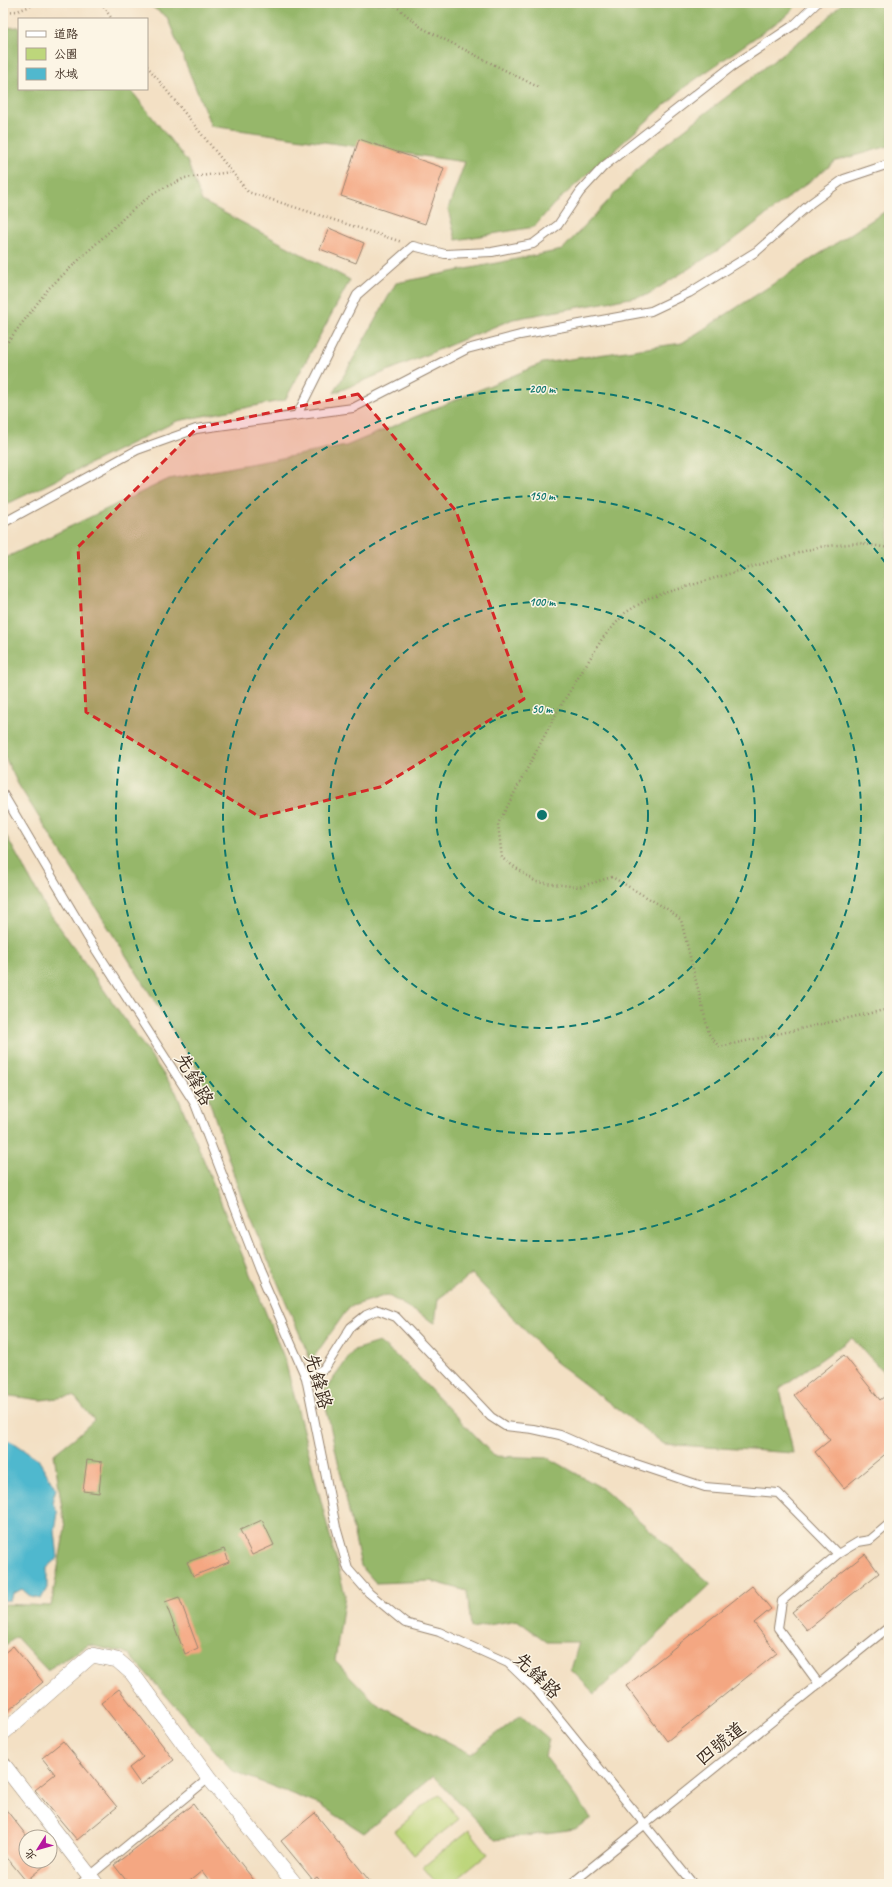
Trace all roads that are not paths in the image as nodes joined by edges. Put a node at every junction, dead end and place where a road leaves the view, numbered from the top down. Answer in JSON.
{"nodes":[{"id":1,"x":817,"y":3,"type":"edge"},
{"id":2,"x":889,"y":164,"type":"edge"},
{"id":3,"x":297,"y":415,"type":"junction"},
{"id":4,"x":3,"y":523,"type":"edge"},
{"id":5,"x":3,"y":794,"type":"edge"},
{"id":6,"x":306,"y":1378,"type":"junction"},
{"id":7,"x":889,"y":1524,"type":"edge"},
{"id":8,"x":838,"y":1554,"type":"junction"},
{"id":9,"x":889,"y":1627,"type":"edge"},
{"id":10,"x":819,"y":1684,"type":"junction"},
{"id":11,"x":3,"y":1733,"type":"edge"},
{"id":12,"x":3,"y":1764,"type":"edge"},
{"id":13,"x":209,"y":1778,"type":"junction"},
{"id":14,"x":646,"y":1824,"type":"junction"},
{"id":15,"x":88,"y":1881,"type":"edge"},
{"id":16,"x":295,"y":1884,"type":"edge"},
{"id":17,"x":571,"y":1884,"type":"edge"},
{"id":18,"x":693,"y":1884,"type":"edge"}],
"edges":[{"from":1,"to":3,"type":"lane"},
{"from":2,"to":3,"type":"lane"},
{"from":3,"to":4,"type":"lane"},
{"from":5,"to":6,"type":"lane","name":"先鋒路"},
{"from":6,"to":8,"type":"lane"},
{"from":6,"to":14,"type":"lane","name":"先鋒路"},
{"from":7,"to":8,"type":"lane"},
{"from":8,"to":10,"type":"lane"},
{"from":9,"to":10,"type":"lane","name":"四號道"},
{"from":10,"to":14,"type":"lane","name":"四號道"},
{"from":11,"to":13,"type":"street"},
{"from":12,"to":15,"type":"street"},
{"from":13,"to":15,"type":"lane"},
{"from":13,"to":16,"type":"street"},
{"from":14,"to":17,"type":"lane","name":"四號道"},
{"from":14,"to":18,"type":"lane","name":"先鋒路"}]}
